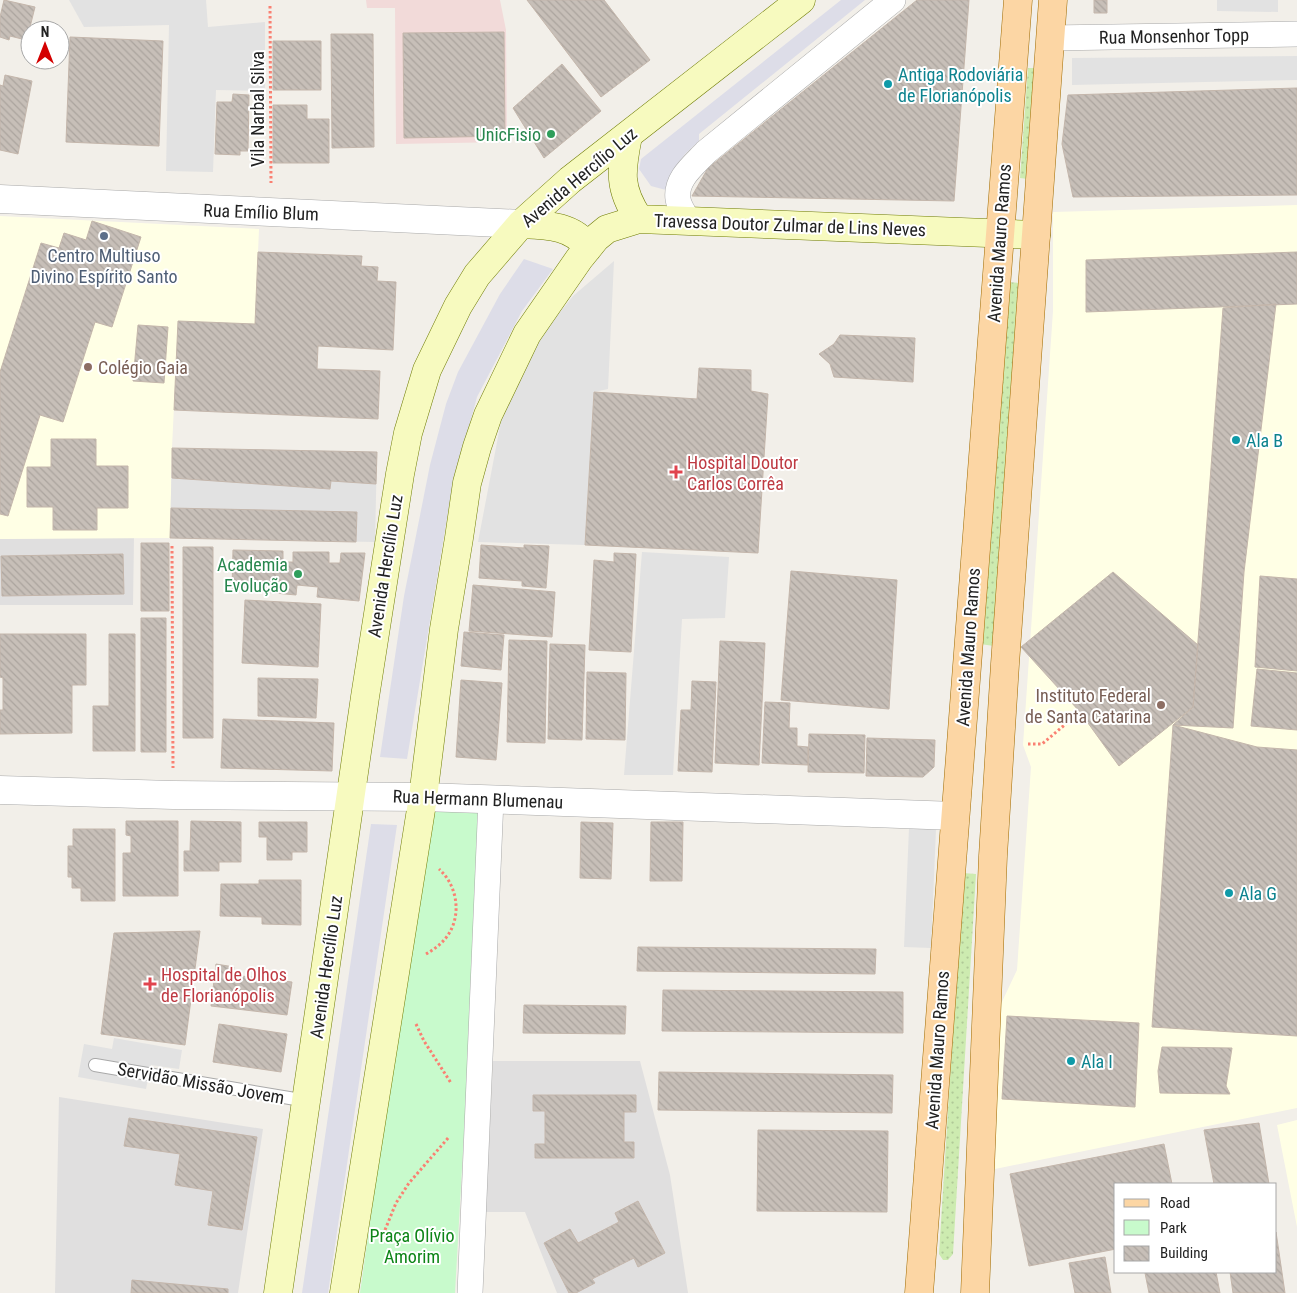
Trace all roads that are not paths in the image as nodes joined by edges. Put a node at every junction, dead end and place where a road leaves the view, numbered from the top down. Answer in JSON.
{"nodes":[{"id":1,"x":801,"y":0,"type":"edge"},
{"id":2,"x":893,"y":0,"type":"edge"},
{"id":3,"x":1018,"y":0,"type":"edge"},
{"id":4,"x":1053,"y":0,"type":"edge"},
{"id":5,"x":1297,"y":34,"type":"edge"},
{"id":6,"x":1050,"y":38,"type":"junction"},
{"id":7,"x":628,"y":136,"type":"junction"},
{"id":8,"x":0,"y":200,"type":"edge"},
{"id":9,"x":639,"y":219,"type":"junction"},
{"id":10,"x":688,"y":221,"type":"junction"},
{"id":11,"x":521,"y":224,"type":"junction"},
{"id":12,"x":1000,"y":233,"type":"junction"},
{"id":13,"x":1036,"y":235,"type":"junction"},
{"id":14,"x":588,"y":248,"type":"junction"},
{"id":15,"x":0,"y":790,"type":"edge"},
{"id":16,"x":351,"y":796,"type":"junction"},
{"id":17,"x":423,"y":797,"type":"junction"},
{"id":18,"x":491,"y":799,"type":"junction"},
{"id":19,"x":955,"y":816,"type":"junction"},
{"id":20,"x":995,"y":817,"type":"junction"},
{"id":21,"x":95,"y":1065,"type":"dead end"},
{"id":22,"x":306,"y":1101,"type":"junction"},
{"id":23,"x":278,"y":1293,"type":"edge"},
{"id":24,"x":344,"y":1293,"type":"edge"},
{"id":25,"x":470,"y":1293,"type":"edge"},
{"id":26,"x":919,"y":1293,"type":"edge"},
{"id":27,"x":975,"y":1293,"type":"edge"}],
"edges":[{"from":1,"to":7,"type":"main road","name":"Avenida Hercílio Luz"},
{"from":2,"to":10,"type":"street"},
{"from":3,"to":12,"type":"main road","name":"Avenida Mauro Ramos"},
{"from":4,"to":6,"type":"main road","name":"Avenida Mauro Ramos"},
{"from":5,"to":6,"type":"street","name":"Rua Monsenhor Topp"},
{"from":6,"to":13,"type":"main road","name":"Avenida Mauro Ramos"},
{"from":7,"to":9,"type":"main road"},
{"from":7,"to":11,"type":"main road","name":"Avenida Hercílio Luz"},
{"from":8,"to":11,"type":"street","name":"Rua Emílio Blum"},
{"from":9,"to":10,"type":"main road","name":"Travessa Doutor Zulmar de Lins Neves"},
{"from":9,"to":14,"type":"main road","name":"Travessa Doutor Zulmar de Lins Neves"},
{"from":10,"to":12,"type":"main road","name":"Travessa Doutor Zulmar de Lins Neves"},
{"from":11,"to":14,"type":"main road"},
{"from":11,"to":16,"type":"main road","name":"Avenida Hercílio Luz"},
{"from":12,"to":13,"type":"main road","name":"Travessa Doutor Zulmar de Lins Neves"},
{"from":12,"to":19,"type":"main road","name":"Avenida Mauro Ramos"},
{"from":13,"to":20,"type":"main road","name":"Avenida Mauro Ramos"},
{"from":14,"to":17,"type":"main road"},
{"from":15,"to":16,"type":"street","name":"Rua Hermann Blumenau"},
{"from":16,"to":17,"type":"street","name":"Rua Hermann Blumenau"},
{"from":16,"to":22,"type":"main road","name":"Avenida Hercílio Luz"},
{"from":17,"to":18,"type":"street","name":"Rua Hermann Blumenau"},
{"from":17,"to":24,"type":"main road"},
{"from":18,"to":19,"type":"street","name":"Rua Hermann Blumenau"},
{"from":18,"to":25,"type":"street"},
{"from":19,"to":20,"type":"main road"},
{"from":19,"to":26,"type":"main road","name":"Avenida Mauro Ramos"},
{"from":20,"to":27,"type":"main road","name":"Avenida Mauro Ramos"},
{"from":21,"to":22,"type":"lane","name":"Servidão Missão Jovem"},
{"from":22,"to":23,"type":"main road","name":"Avenida Hercílio Luz"}]}
